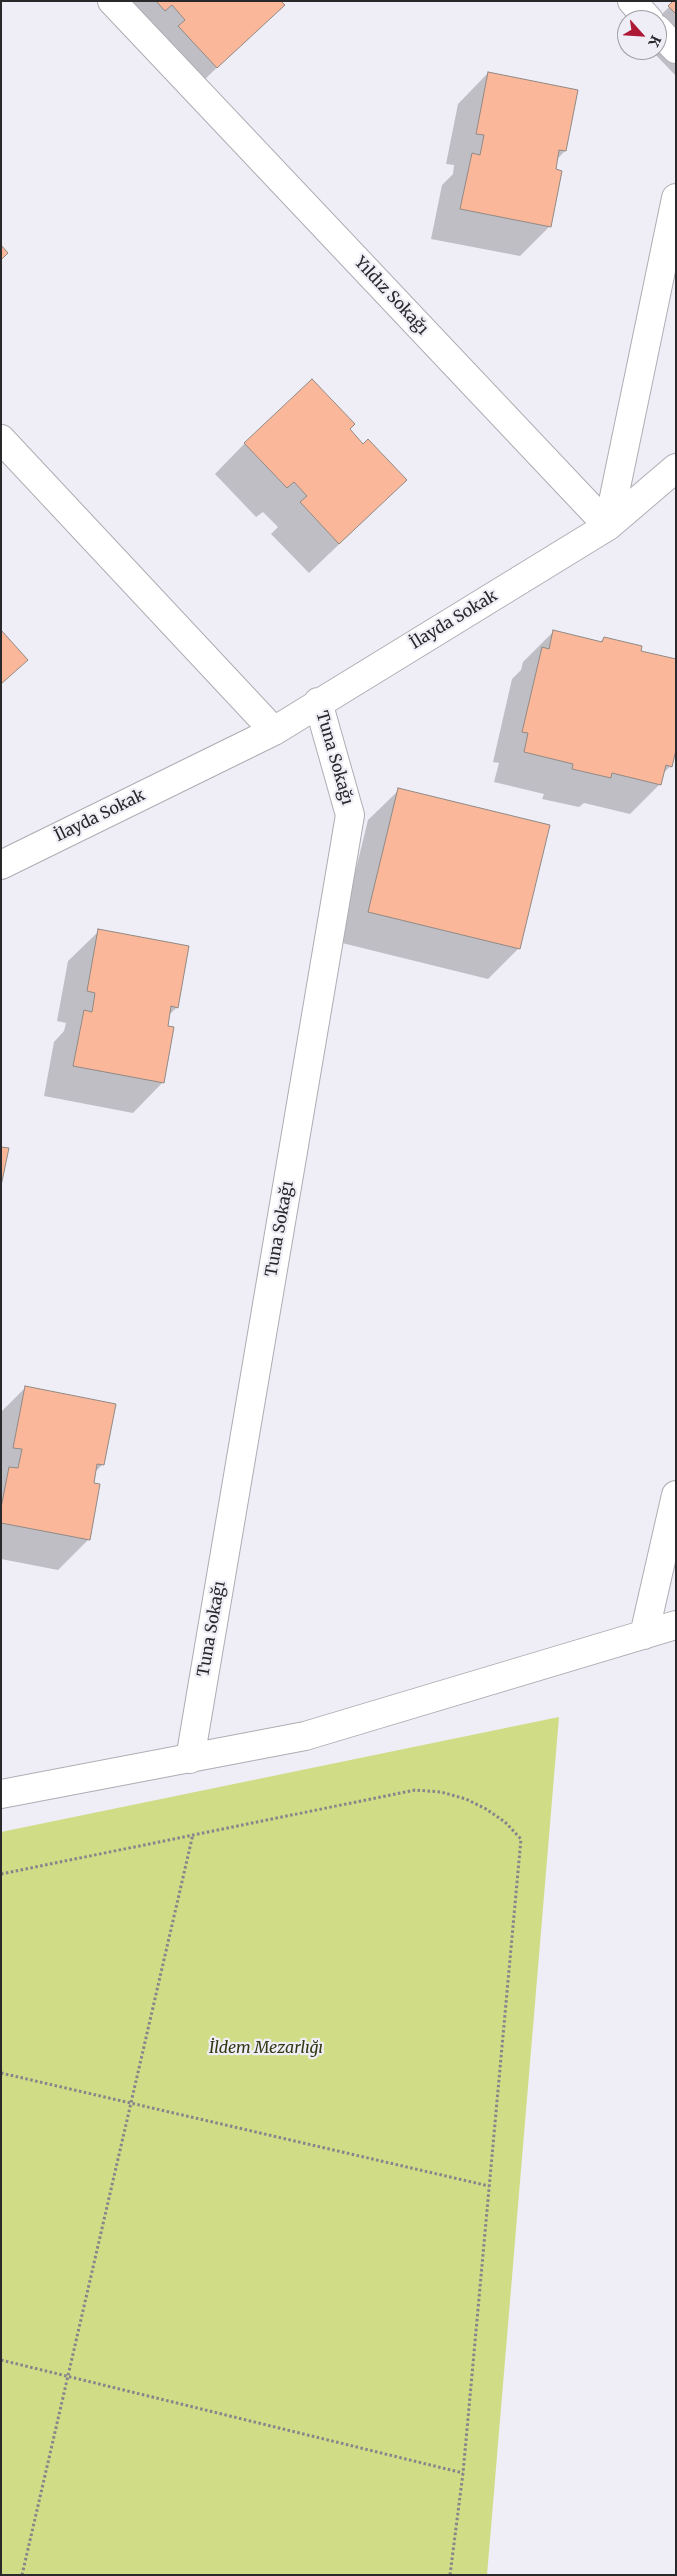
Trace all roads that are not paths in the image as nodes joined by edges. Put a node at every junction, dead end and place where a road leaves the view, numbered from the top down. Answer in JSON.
{"nodes":[{"id":1,"x":112,"y":1,"type":"edge"},
{"id":2,"x":667,"y":39,"type":"edge"},
{"id":3,"x":676,"y":49,"type":"edge"},
{"id":4,"x":676,"y":198,"type":"edge"},
{"id":5,"x":1,"y":439,"type":"edge"},
{"id":6,"x":676,"y":468,"type":"edge"},
{"id":7,"x":608,"y":526,"type":"junction"},
{"id":8,"x":318,"y":702,"type":"junction"},
{"id":9,"x":274,"y":731,"type":"junction"},
{"id":10,"x":1,"y":865,"type":"edge"},
{"id":11,"x":676,"y":1495,"type":"edge"},
{"id":12,"x":676,"y":1626,"type":"edge"},
{"id":13,"x":644,"y":1635,"type":"junction"},
{"id":14,"x":190,"y":1759,"type":"junction"},
{"id":15,"x":1,"y":1794,"type":"edge"}],
"edges":[{"from":1,"to":7,"type":"street","name":"Yıldız Sokağı"},
{"from":2,"to":3,"type":"street"},
{"from":4,"to":7,"type":"street"},
{"from":5,"to":9,"type":"street"},
{"from":6,"to":7,"type":"street"},
{"from":7,"to":8,"type":"street","name":"İlayda Sokak"},
{"from":8,"to":9,"type":"street","name":"İlayda Sokak"},
{"from":8,"to":14,"type":"street","name":"Tuna Sokağı"},
{"from":9,"to":10,"type":"street","name":"İlayda Sokak"},
{"from":11,"to":13,"type":"street"},
{"from":12,"to":13,"type":"street"},
{"from":13,"to":14,"type":"street"},
{"from":14,"to":15,"type":"street"}]}
